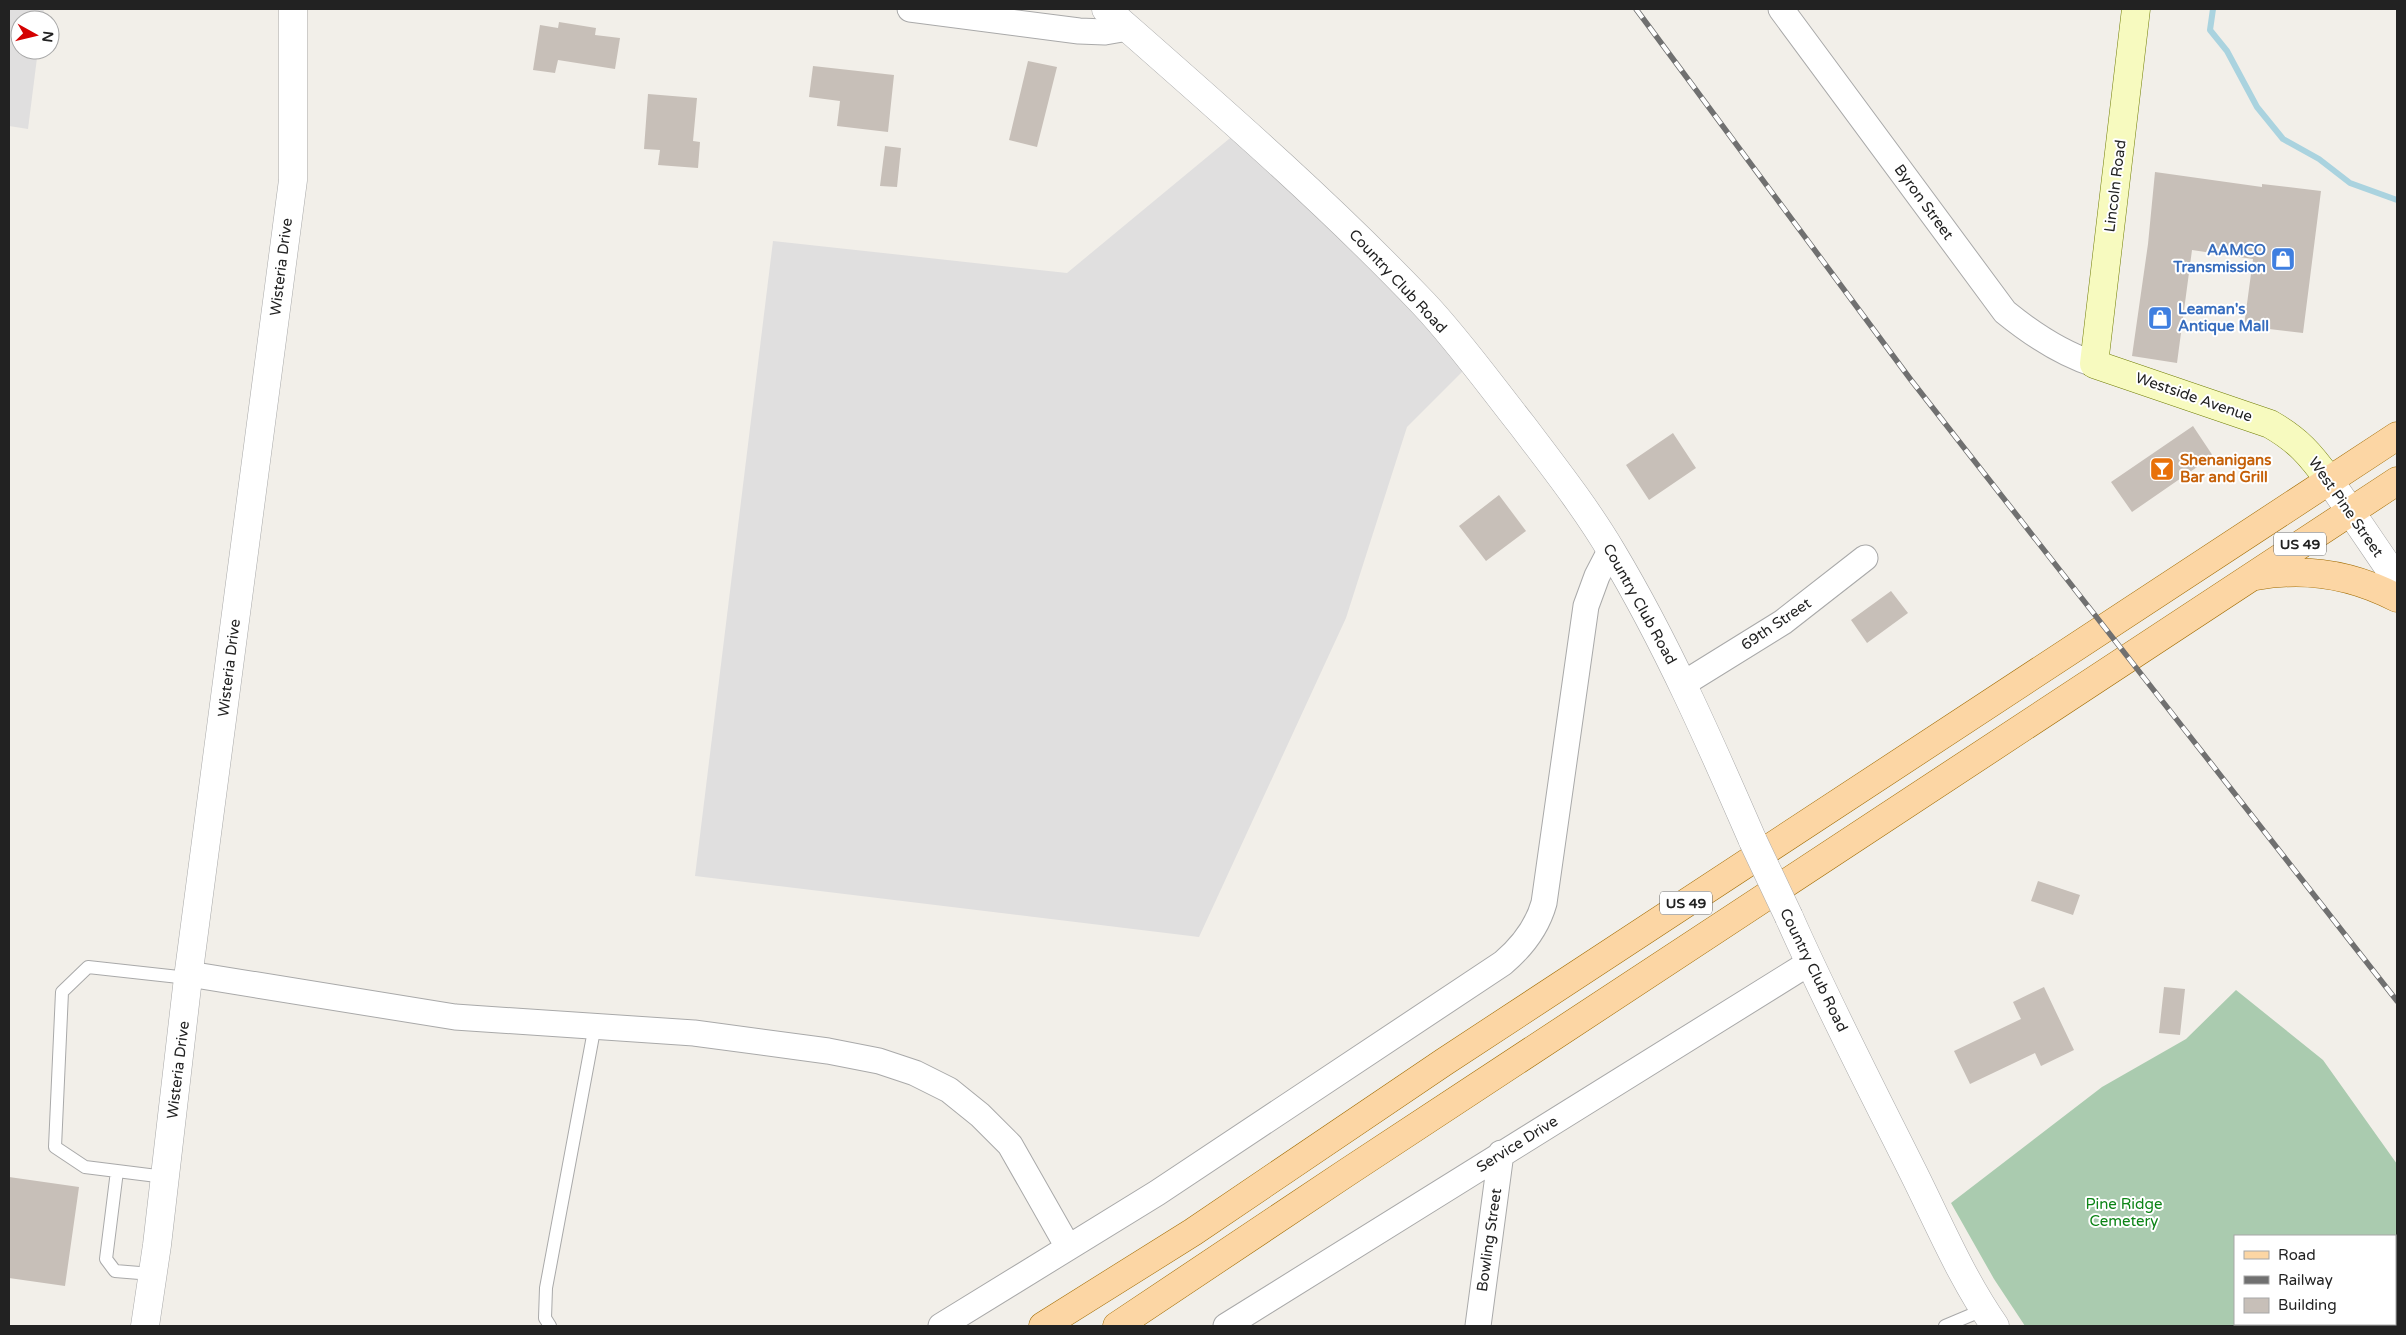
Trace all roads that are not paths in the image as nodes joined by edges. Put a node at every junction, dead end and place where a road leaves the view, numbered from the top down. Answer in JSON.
{"nodes":[{"id":1,"x":293,"y":9,"type":"edge"},
{"id":2,"x":910,"y":9,"type":"edge"},
{"id":3,"x":1106,"y":9,"type":"edge"},
{"id":4,"x":1781,"y":9,"type":"edge"},
{"id":5,"x":2136,"y":9,"type":"edge"},
{"id":6,"x":1128,"y":28,"type":"junction"},
{"id":7,"x":2094,"y":364,"type":"junction"},
{"id":8,"x":2291,"y":436,"type":"joint"},
{"id":9,"x":2397,"y":436,"type":"edge"},
{"id":10,"x":2329,"y":480,"type":"junction"},
{"id":11,"x":2397,"y":481,"type":"edge"},
{"id":12,"x":2350,"y":511,"type":"junction"},
{"id":13,"x":1610,"y":549,"type":"junction"},
{"id":14,"x":1865,"y":558,"type":"dead end"},
{"id":15,"x":2250,"y":577,"type":"junction"},
{"id":16,"x":2397,"y":580,"type":"edge"},
{"id":17,"x":2397,"y":598,"type":"edge"},
{"id":18,"x":1683,"y":684,"type":"junction"},
{"id":19,"x":1809,"y":963,"type":"junction"},
{"id":20,"x":189,"y":976,"type":"junction"},
{"id":21,"x":595,"y":1025,"type":"junction"},
{"id":22,"x":1501,"y":1153,"type":"junction"},
{"id":23,"x":117,"y":1171,"type":"junction"},
{"id":24,"x":165,"y":1177,"type":"junction"},
{"id":25,"x":1068,"y":1247,"type":"junction"},
{"id":26,"x":152,"y":1274,"type":"junction"},
{"id":27,"x":1989,"y":1318,"type":"edge"},
{"id":28,"x":144,"y":1326,"type":"edge"},
{"id":29,"x":550,"y":1326,"type":"edge"},
{"id":30,"x":941,"y":1326,"type":"edge"},
{"id":31,"x":1043,"y":1326,"type":"edge"},
{"id":32,"x":1117,"y":1326,"type":"edge"},
{"id":33,"x":1226,"y":1326,"type":"edge"},
{"id":34,"x":1478,"y":1326,"type":"edge"},
{"id":35,"x":1945,"y":1326,"type":"edge"}],
"edges":[{"from":1,"to":20,"type":"street","name":"Wisteria Drive"},
{"from":2,"to":6,"type":"street"},
{"from":3,"to":6,"type":"street","name":"Country Club Road"},
{"from":4,"to":7,"type":"street","name":"Byron Street"},
{"from":5,"to":7,"type":"main road","name":"Lincoln Road"},
{"from":6,"to":13,"type":"street","name":"Country Club Road"},
{"from":7,"to":8,"type":"main road","name":"Westside Avenue"},
{"from":8,"to":10,"type":"main road","name":"West Pine Street"},
{"from":9,"to":10,"type":"main road","number":"US 49"},
{"from":10,"to":12,"type":"street","name":"West Pine Street"},
{"from":10,"to":31,"type":"main road","number":"US 49"},
{"from":11,"to":12,"type":"main road","number":"US 49"},
{"from":12,"to":15,"type":"main road","number":"US 49"},
{"from":12,"to":16,"type":"street","name":"West Pine Street"},
{"from":13,"to":18,"type":"street","name":"Country Club Road"},
{"from":13,"to":25,"type":"street"},
{"from":14,"to":18,"type":"street","name":"69th Street"},
{"from":15,"to":17,"type":"main road"},
{"from":15,"to":32,"type":"main road","number":"US 49"},
{"from":18,"to":19,"type":"street","name":"Country Club Road","bridge":true},
{"from":19,"to":22,"type":"street","name":"Service Drive"},
{"from":19,"to":27,"type":"street","name":"Country Club Road"},
{"from":20,"to":21,"type":"street"},
{"from":20,"to":23,"type":"lane"},
{"from":20,"to":24,"type":"street","name":"Wisteria Drive"},
{"from":21,"to":25,"type":"street"},
{"from":21,"to":29,"type":"lane"},
{"from":22,"to":33,"type":"street","name":"Service Drive"},
{"from":22,"to":34,"type":"street","name":"Bowling Street"},
{"from":23,"to":24,"type":"lane"},
{"from":23,"to":26,"type":"lane"},
{"from":24,"to":26,"type":"street","name":"Wisteria Drive"},
{"from":25,"to":30,"type":"street"},
{"from":26,"to":28,"type":"street","name":"Wisteria Drive"},
{"from":27,"to":35,"type":"lane"}]}
